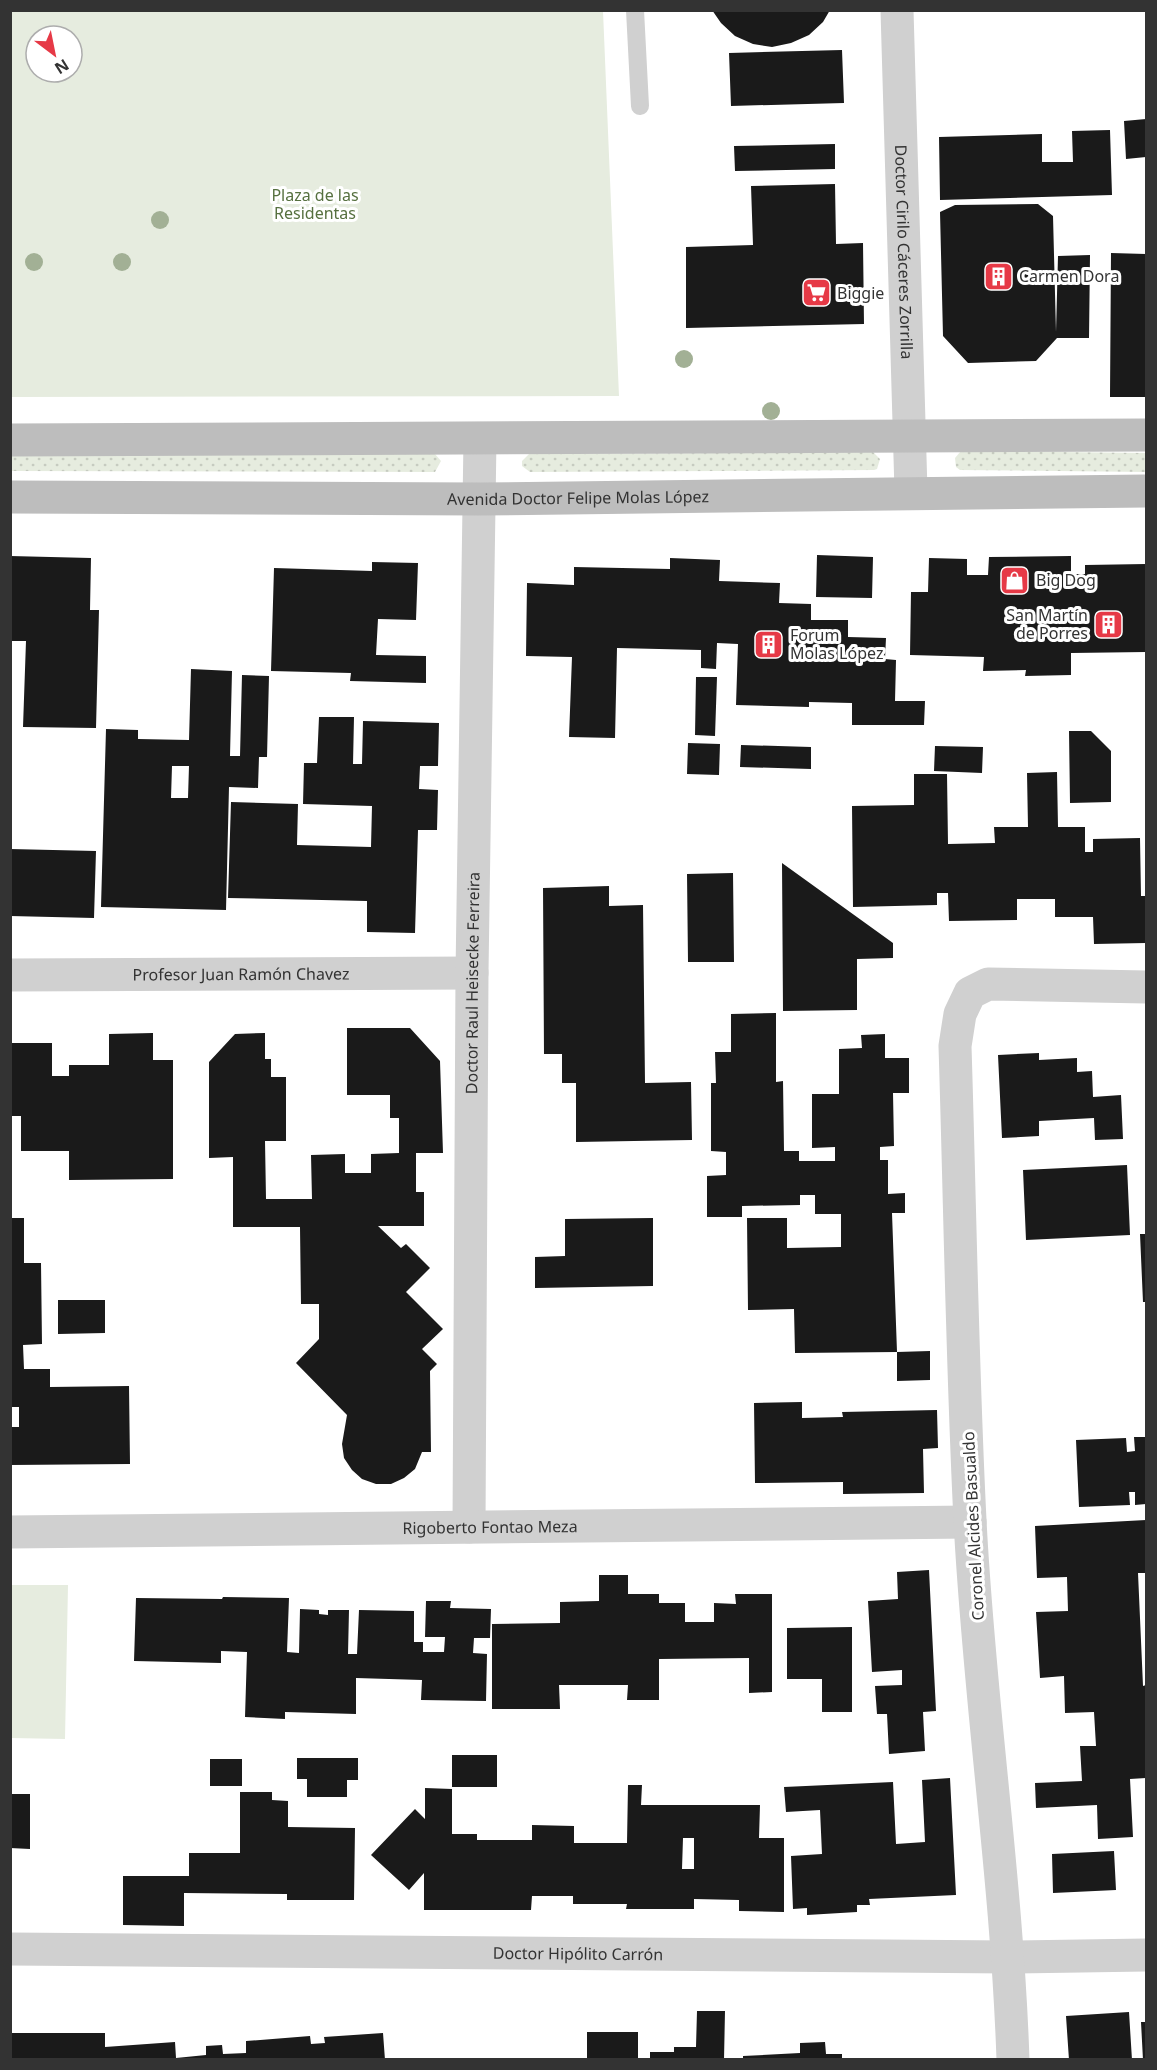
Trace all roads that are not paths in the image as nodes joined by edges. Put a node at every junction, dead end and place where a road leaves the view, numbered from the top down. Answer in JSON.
{"nodes":[{"id":1,"x":635,"y":10,"type":"edge"},
{"id":2,"x":897,"y":10,"type":"edge"},
{"id":3,"x":640,"y":106,"type":"dead end"},
{"id":4,"x":909,"y":435,"type":"junction"},
{"id":5,"x":1146,"y":435,"type":"edge"},
{"id":6,"x":480,"y":439,"type":"junction"},
{"id":7,"x":10,"y":440,"type":"edge"},
{"id":8,"x":1146,"y":491,"type":"edge"},
{"id":9,"x":911,"y":492,"type":"junction"},
{"id":10,"x":10,"y":497,"type":"edge"},
{"id":11,"x":480,"y":499,"type":"junction"},
{"id":12,"x":472,"y":973,"type":"junction"},
{"id":13,"x":10,"y":975,"type":"edge"},
{"id":14,"x":1146,"y":987,"type":"edge"},
{"id":15,"x":970,"y":1521,"type":"junction"},
{"id":16,"x":469,"y":1527,"type":"junction"},
{"id":17,"x":10,"y":1532,"type":"edge"},
{"id":18,"x":10,"y":1949,"type":"edge"},
{"id":19,"x":1146,"y":1955,"type":"edge"},
{"id":20,"x":1010,"y":1957,"type":"junction"},
{"id":21,"x":1013,"y":2060,"type":"edge"}],
"edges":[{"from":1,"to":3,"type":"lane"},
{"from":2,"to":4,"type":"street","name":"Doctor Cirilo Cáceres Zorrilla"},
{"from":4,"to":5,"type":"main road"},
{"from":4,"to":6,"type":"main road"},
{"from":4,"to":9,"type":"street","name":"Doctor Cirilo Cáceres Zorrilla"},
{"from":6,"to":7,"type":"main road"},
{"from":6,"to":11,"type":"street","name":"Doctor Raul Heisecke Ferreira"},
{"from":8,"to":9,"type":"main road","name":"Avenida Doctor Felipe Molas López"},
{"from":9,"to":11,"type":"main road","name":"Avenida Doctor Felipe Molas López"},
{"from":10,"to":11,"type":"main road","name":"Avenida Doctor Felipe Molas López"},
{"from":11,"to":12,"type":"street","name":"Doctor Raul Heisecke Ferreira"},
{"from":12,"to":13,"type":"street","name":"Profesor Juan Ramón Chavez"},
{"from":12,"to":16,"type":"street","name":"Doctor Raul Heisecke Ferreira"},
{"from":14,"to":15,"type":"street","name":"Coronel Alcides Basualdo"},
{"from":15,"to":16,"type":"street","name":"Rigoberto Fontao Meza"},
{"from":15,"to":20,"type":"street","name":"Coronel Alcides Basualdo"},
{"from":16,"to":17,"type":"street","name":"Rigoberto Fontao Meza"},
{"from":18,"to":20,"type":"street","name":"Doctor Hipólito Carrón"},
{"from":19,"to":20,"type":"street","name":"Doctor Hipólito Carrón"},
{"from":20,"to":21,"type":"street","name":"Coronel Alcides Basualdo"}]}
